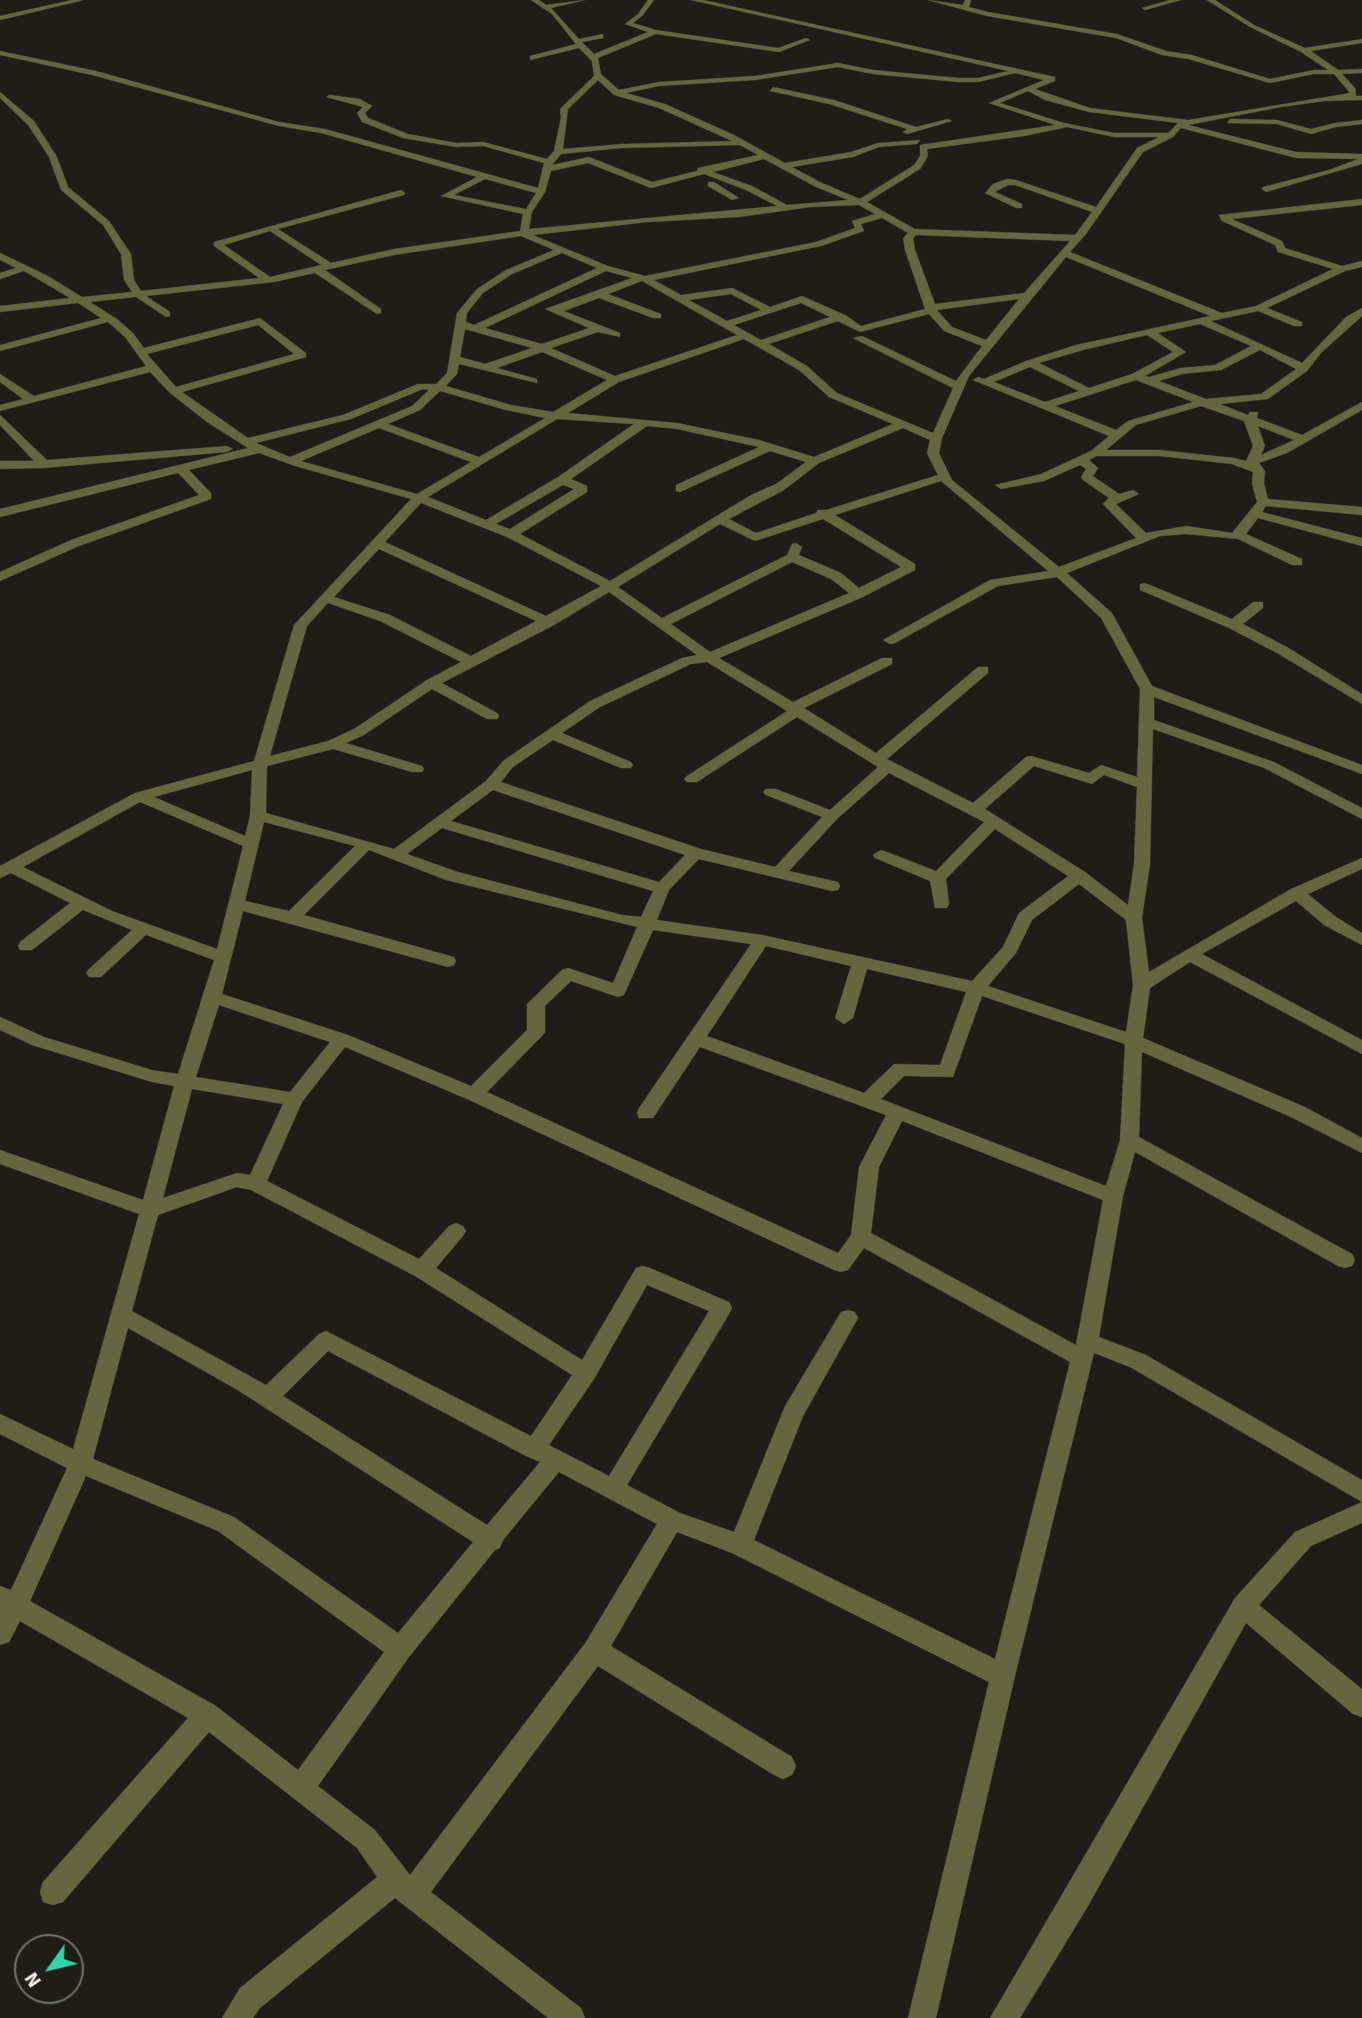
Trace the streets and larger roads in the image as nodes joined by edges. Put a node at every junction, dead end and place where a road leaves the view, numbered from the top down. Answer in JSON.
{"nodes":[{"id":1,"x":81,"y":0,"type":"edge"},
{"id":2,"x":534,"y":0,"type":"edge"},
{"id":3,"x":582,"y":0,"type":"edge"},
{"id":4,"x":651,"y":0,"type":"edge"},
{"id":5,"x":694,"y":0,"type":"edge"},
{"id":6,"x":931,"y":0,"type":"edge"},
{"id":7,"x":1178,"y":0,"type":"edge"},
{"id":8,"x":1210,"y":0,"type":"edge"},
{"id":9,"x":967,"y":4,"type":"edge"},
{"id":10,"x":545,"y":7,"type":"junction"},
{"id":11,"x":1145,"y":8,"type":"dead end"},
{"id":12,"x":0,"y":18,"type":"edge"},
{"id":13,"x":655,"y":32,"type":"junction"},
{"id":14,"x":682,"y":35,"type":"junction"},
{"id":15,"x":600,"y":36,"type":"dead end"},
{"id":16,"x":1318,"y":39,"type":"dead end"},
{"id":17,"x":1362,"y":39,"type":"edge"},
{"id":18,"x":806,"y":40,"type":"dead end"},
{"id":19,"x":580,"y":43,"type":"junction"},
{"id":20,"x":631,"y":43,"type":"junction"},
{"id":21,"x":661,"y":43,"type":"dead end"},
{"id":22,"x":651,"y":47,"type":"dead end"},
{"id":23,"x":1304,"y":50,"type":"junction"},
{"id":24,"x":0,"y":53,"type":"edge"},
{"id":25,"x":593,"y":57,"type":"junction"},
{"id":26,"x":533,"y":58,"type":"dead end"},
{"id":27,"x":1362,"y":71,"type":"edge"},
{"id":28,"x":1018,"y":72,"type":"junction"},
{"id":29,"x":1336,"y":72,"type":"junction"},
{"id":30,"x":598,"y":76,"type":"junction"},
{"id":31,"x":1027,"y":88,"type":"junction"},
{"id":32,"x":773,"y":89,"type":"dead end"},
{"id":33,"x":617,"y":93,"type":"junction"},
{"id":34,"x":0,"y":94,"type":"edge"},
{"id":35,"x":330,"y":97,"type":"dead end"},
{"id":36,"x":1348,"y":98,"type":"junction"},
{"id":37,"x":1362,"y":98,"type":"edge"},
{"id":38,"x":1206,"y":119,"type":"junction"},
{"id":39,"x":948,"y":121,"type":"dead end"},
{"id":40,"x":1362,"y":122,"type":"edge"},
{"id":41,"x":1067,"y":125,"type":"junction"},
{"id":42,"x":1179,"y":127,"type":"junction"},
{"id":43,"x":917,"y":130,"type":"junction"},
{"id":44,"x":406,"y":136,"type":"junction"},
{"id":45,"x":743,"y":144,"type":"junction"},
{"id":46,"x":920,"y":144,"type":"junction"},
{"id":47,"x":374,"y":146,"type":"junction"},
{"id":48,"x":558,"y":152,"type":"junction"},
{"id":49,"x":765,"y":156,"type":"junction"},
{"id":50,"x":1362,"y":159,"type":"edge"},
{"id":51,"x":547,"y":165,"type":"junction"},
{"id":52,"x":784,"y":166,"type":"junction"},
{"id":53,"x":701,"y":170,"type":"junction"},
{"id":54,"x":483,"y":177,"type":"junction"},
{"id":55,"x":711,"y":184,"type":"dead end"},
{"id":56,"x":749,"y":188,"type":"junction"},
{"id":57,"x":1266,"y":188,"type":"dead end"},
{"id":58,"x":541,"y":192,"type":"junction"},
{"id":59,"x":401,"y":193,"type":"dead end"},
{"id":60,"x":861,"y":202,"type":"junction"},
{"id":61,"x":1362,"y":202,"type":"edge"},
{"id":62,"x":1019,"y":206,"type":"dead end"},
{"id":63,"x":787,"y":208,"type":"junction"},
{"id":64,"x":1098,"y":211,"type":"junction"},
{"id":65,"x":528,"y":212,"type":"junction"},
{"id":66,"x":882,"y":215,"type":"junction"},
{"id":67,"x":271,"y":228,"type":"junction"},
{"id":68,"x":913,"y":232,"type":"junction"},
{"id":69,"x":524,"y":234,"type":"junction"},
{"id":70,"x":1077,"y":238,"type":"junction"},
{"id":71,"x":562,"y":250,"type":"junction"},
{"id":72,"x":1064,"y":253,"type":"junction"},
{"id":73,"x":0,"y":256,"type":"edge"},
{"id":74,"x":1362,"y":264,"type":"edge"},
{"id":75,"x":330,"y":267,"type":"junction"},
{"id":76,"x":25,"y":268,"type":"junction"},
{"id":77,"x":605,"y":268,"type":"junction"},
{"id":78,"x":318,"y":270,"type":"junction"},
{"id":79,"x":1342,"y":270,"type":"junction"},
{"id":80,"x":0,"y":276,"type":"edge"},
{"id":81,"x":643,"y":278,"type":"junction"},
{"id":82,"x":267,"y":279,"type":"junction"},
{"id":83,"x":572,"y":285,"type":"junction"},
{"id":84,"x":597,"y":294,"type":"junction"},
{"id":85,"x":1028,"y":295,"type":"junction"},
{"id":86,"x":140,"y":296,"type":"junction"},
{"id":87,"x":682,"y":298,"type":"junction"},
{"id":88,"x":79,"y":300,"type":"junction"},
{"id":89,"x":534,"y":303,"type":"junction"},
{"id":90,"x":1259,"y":308,"type":"junction"},
{"id":91,"x":0,"y":309,"type":"edge"},
{"id":92,"x":931,"y":309,"type":"junction"},
{"id":93,"x":769,"y":310,"type":"junction"},
{"id":94,"x":377,"y":311,"type":"dead end"},
{"id":95,"x":555,"y":311,"type":"junction"},
{"id":96,"x":1362,"y":311,"type":"edge"},
{"id":97,"x":166,"y":314,"type":"dead end"},
{"id":98,"x":657,"y":316,"type":"dead end"},
{"id":99,"x":841,"y":317,"type":"junction"},
{"id":100,"x":1223,"y":317,"type":"junction"},
{"id":101,"x":1350,"y":318,"type":"junction"},
{"id":102,"x":107,"y":319,"type":"junction"},
{"id":103,"x":1202,"y":321,"type":"junction"},
{"id":104,"x":460,"y":324,"type":"junction"},
{"id":105,"x":1298,"y":324,"type":"dead end"},
{"id":106,"x":1362,"y":324,"type":"edge"},
{"id":107,"x":725,"y":325,"type":"junction"},
{"id":108,"x":476,"y":328,"type":"junction"},
{"id":109,"x":599,"y":328,"type":"junction"},
{"id":110,"x":1147,"y":331,"type":"junction"},
{"id":111,"x":616,"y":335,"type":"dead end"},
{"id":112,"x":743,"y":336,"type":"junction"},
{"id":113,"x":858,"y":338,"type":"dead end"},
{"id":114,"x":759,"y":344,"type":"junction"},
{"id":115,"x":990,"y":345,"type":"junction"},
{"id":116,"x":1260,"y":346,"type":"junction"},
{"id":117,"x":540,"y":347,"type":"junction"},
{"id":118,"x":0,"y":348,"type":"edge"},
{"id":119,"x":142,"y":352,"type":"junction"},
{"id":120,"x":454,"y":359,"type":"junction"},
{"id":121,"x":1030,"y":363,"type":"junction"},
{"id":122,"x":152,"y":368,"type":"junction"},
{"id":123,"x":485,"y":368,"type":"junction"},
{"id":124,"x":1303,"y":369,"type":"junction"},
{"id":125,"x":1136,"y":376,"type":"junction"},
{"id":126,"x":0,"y":377,"type":"edge"},
{"id":127,"x":615,"y":380,"type":"junction"},
{"id":128,"x":533,"y":381,"type":"dead end"},
{"id":129,"x":961,"y":381,"type":"junction"},
{"id":130,"x":985,"y":382,"type":"junction"},
{"id":131,"x":1149,"y":382,"type":"junction"},
{"id":132,"x":438,"y":387,"type":"junction"},
{"id":133,"x":174,"y":391,"type":"junction"},
{"id":134,"x":1089,"y":392,"type":"junction"},
{"id":135,"x":1264,"y":397,"type":"junction"},
{"id":136,"x":31,"y":399,"type":"junction"},
{"id":137,"x":1200,"y":402,"type":"junction"},
{"id":138,"x":1362,"y":405,"type":"edge"},
{"id":139,"x":1045,"y":406,"type":"junction"},
{"id":140,"x":0,"y":408,"type":"edge"},
{"id":141,"x":555,"y":416,"type":"junction"},
{"id":142,"x":0,"y":418,"type":"edge"},
{"id":143,"x":1250,"y":421,"type":"junction"},
{"id":144,"x":645,"y":422,"type":"junction"},
{"id":145,"x":379,"y":424,"type":"junction"},
{"id":146,"x":901,"y":425,"type":"junction"},
{"id":147,"x":1115,"y":434,"type":"junction"},
{"id":148,"x":936,"y":438,"type":"junction"},
{"id":149,"x":1301,"y":439,"type":"junction"},
{"id":150,"x":254,"y":446,"type":"junction"},
{"id":151,"x":769,"y":447,"type":"junction"},
{"id":152,"x":1095,"y":453,"type":"junction"},
{"id":153,"x":1081,"y":460,"type":"junction"},
{"id":154,"x":290,"y":461,"type":"junction"},
{"id":155,"x":480,"y":461,"type":"junction"},
{"id":156,"x":816,"y":461,"type":"junction"},
{"id":157,"x":44,"y":464,"type":"junction"},
{"id":158,"x":0,"y":465,"type":"edge"},
{"id":159,"x":1254,"y":465,"type":"junction"},
{"id":160,"x":182,"y":470,"type":"junction"},
{"id":161,"x":945,"y":476,"type":"junction"},
{"id":162,"x":562,"y":480,"type":"junction"},
{"id":163,"x":1001,"y":485,"type":"dead end"},
{"id":164,"x":680,"y":488,"type":"dead end"},
{"id":165,"x":1133,"y":494,"type":"dead end"},
{"id":166,"x":418,"y":498,"type":"junction"},
{"id":167,"x":1117,"y":498,"type":"junction"},
{"id":168,"x":1263,"y":502,"type":"junction"},
{"id":169,"x":1362,"y":511,"type":"edge"},
{"id":170,"x":0,"y":513,"type":"edge"},
{"id":171,"x":822,"y":513,"type":"junction"},
{"id":172,"x":1255,"y":514,"type":"junction"},
{"id":173,"x":721,"y":520,"type":"junction"},
{"id":174,"x":487,"y":524,"type":"junction"},
{"id":175,"x":511,"y":534,"type":"junction"},
{"id":176,"x":1239,"y":535,"type":"junction"},
{"id":177,"x":1144,"y":538,"type":"junction"},
{"id":178,"x":1362,"y":542,"type":"edge"},
{"id":179,"x":379,"y":544,"type":"junction"},
{"id":180,"x":1297,"y":562,"type":"dead end"},
{"id":181,"x":1058,"y":572,"type":"junction"},
{"id":182,"x":0,"y":577,"type":"edge"},
{"id":183,"x":611,"y":586,"type":"junction"},
{"id":184,"x":1145,"y":587,"type":"dead end"},
{"id":185,"x":858,"y":594,"type":"junction"},
{"id":186,"x":325,"y":597,"type":"junction"},
{"id":187,"x":1258,"y":605,"type":"dead end"},
{"id":188,"x":549,"y":622,"type":"junction"},
{"id":189,"x":662,"y":623,"type":"junction"},
{"id":190,"x":1234,"y":625,"type":"junction"},
{"id":191,"x":890,"y":640,"type":"dead end"},
{"id":192,"x":709,"y":657,"type":"junction"},
{"id":193,"x":887,"y":660,"type":"dead end"},
{"id":194,"x":471,"y":661,"type":"junction"},
{"id":195,"x":983,"y":670,"type":"dead end"},
{"id":196,"x":432,"y":683,"type":"junction"},
{"id":197,"x":1147,"y":689,"type":"junction"},
{"id":198,"x":1361,"y":697,"type":"edge"},
{"id":199,"x":795,"y":709,"type":"junction"},
{"id":200,"x":492,"y":716,"type":"dead end"},
{"id":201,"x":1146,"y":722,"type":"junction"},
{"id":202,"x":552,"y":734,"type":"junction"},
{"id":203,"x":333,"y":744,"type":"junction"},
{"id":204,"x":883,"y":763,"type":"junction"},
{"id":205,"x":260,"y":765,"type":"junction"},
{"id":206,"x":626,"y":765,"type":"dead end"},
{"id":207,"x":417,"y":769,"type":"dead end"},
{"id":208,"x":1362,"y":770,"type":"edge"},
{"id":209,"x":692,"y":779,"type":"dead end"},
{"id":210,"x":491,"y":784,"type":"junction"},
{"id":211,"x":1145,"y":785,"type":"junction"},
{"id":212,"x":771,"y":792,"type":"dead end"},
{"id":213,"x":140,"y":796,"type":"junction"},
{"id":214,"x":975,"y":810,"type":"junction"},
{"id":215,"x":1362,"y":814,"type":"edge"},
{"id":216,"x":258,"y":816,"type":"junction"},
{"id":217,"x":832,"y":816,"type":"junction"},
{"id":218,"x":993,"y":822,"type":"junction"},
{"id":219,"x":441,"y":823,"type":"junction"},
{"id":220,"x":250,"y":843,"type":"junction"},
{"id":221,"x":366,"y":844,"type":"junction"},
{"id":222,"x":696,"y":853,"type":"junction"},
{"id":223,"x":397,"y":855,"type":"junction"},
{"id":224,"x":881,"y":855,"type":"dead end"},
{"id":225,"x":1360,"y":866,"type":"edge"},
{"id":226,"x":5,"y":869,"type":"edge"},
{"id":227,"x":778,"y":873,"type":"junction"},
{"id":228,"x":1079,"y":876,"type":"junction"},
{"id":229,"x":939,"y":878,"type":"junction"},
{"id":230,"x":832,"y":886,"type":"dead end"},
{"id":231,"x":662,"y":888,"type":"junction"},
{"id":232,"x":1297,"y":893,"type":"junction"},
{"id":233,"x":80,"y":903,"type":"junction"},
{"id":234,"x":234,"y":904,"type":"junction"},
{"id":235,"x":941,"y":904,"type":"dead end"},
{"id":236,"x":292,"y":917,"type":"junction"},
{"id":237,"x":1134,"y":918,"type":"junction"},
{"id":238,"x":647,"y":923,"type":"junction"},
{"id":239,"x":142,"y":930,"type":"junction"},
{"id":240,"x":762,"y":940,"type":"junction"},
{"id":241,"x":1362,"y":940,"type":"edge"},
{"id":242,"x":26,"y":946,"type":"dead end"},
{"id":243,"x":1189,"y":954,"type":"junction"},
{"id":244,"x":223,"y":957,"type":"junction"},
{"id":245,"x":448,"y":961,"type":"dead end"},
{"id":246,"x":861,"y":961,"type":"junction"},
{"id":247,"x":95,"y":973,"type":"dead end"},
{"id":248,"x":1142,"y":985,"type":"junction"},
{"id":249,"x":976,"y":988,"type":"junction"},
{"id":250,"x":213,"y":997,"type":"junction"},
{"id":251,"x":844,"y":1018,"type":"dead end"},
{"id":252,"x":0,"y":1023,"type":"edge"},
{"id":253,"x":342,"y":1039,"type":"junction"},
{"id":254,"x":697,"y":1039,"type":"junction"},
{"id":255,"x":1134,"y":1041,"type":"junction"},
{"id":256,"x":1362,"y":1048,"type":"edge"},
{"id":257,"x":185,"y":1081,"type":"junction"},
{"id":258,"x":474,"y":1094,"type":"junction"},
{"id":259,"x":294,"y":1099,"type":"junction"},
{"id":260,"x":866,"y":1102,"type":"junction"},
{"id":261,"x":897,"y":1112,"type":"junction"},
{"id":262,"x":646,"y":1113,"type":"dead end"},
{"id":263,"x":1129,"y":1140,"type":"junction"},
{"id":264,"x":1362,"y":1146,"type":"edge"},
{"id":265,"x":2,"y":1161,"type":"edge"},
{"id":266,"x":256,"y":1184,"type":"junction"},
{"id":267,"x":1113,"y":1196,"type":"junction"},
{"id":268,"x":149,"y":1210,"type":"junction"},
{"id":269,"x":456,"y":1231,"type":"dead end"},
{"id":270,"x":861,"y":1237,"type":"junction"},
{"id":271,"x":1345,"y":1260,"type":"dead end"},
{"id":272,"x":422,"y":1270,"type":"junction"},
{"id":273,"x":120,"y":1314,"type":"junction"},
{"id":274,"x":848,"y":1318,"type":"dead end"},
{"id":275,"x":1085,"y":1350,"type":"junction"},
{"id":276,"x":586,"y":1373,"type":"junction"},
{"id":277,"x":267,"y":1398,"type":"junction"},
{"id":278,"x":0,"y":1423,"type":"edge"},
{"id":279,"x":544,"y":1455,"type":"junction"},
{"id":280,"x":80,"y":1464,"type":"junction"},
{"id":281,"x":613,"y":1489,"type":"junction"},
{"id":282,"x":1362,"y":1492,"type":"edge"},
{"id":283,"x":1362,"y":1512,"type":"edge"},
{"id":284,"x":672,"y":1520,"type":"junction"},
{"id":285,"x":492,"y":1541,"type":"junction"},
{"id":286,"x":740,"y":1545,"type":"junction"},
{"id":287,"x":8,"y":1601,"type":"edge"},
{"id":288,"x":1242,"y":1606,"type":"junction"},
{"id":289,"x":0,"y":1634,"type":"edge"},
{"id":290,"x":400,"y":1649,"type":"junction"},
{"id":291,"x":595,"y":1650,"type":"junction"},
{"id":292,"x":1003,"y":1676,"type":"junction"},
{"id":293,"x":1362,"y":1705,"type":"edge"},
{"id":294,"x":207,"y":1715,"type":"junction"},
{"id":295,"x":783,"y":1766,"type":"dead end"},
{"id":296,"x":301,"y":1788,"type":"junction"},
{"id":297,"x":403,"y":1887,"type":"junction"},
{"id":298,"x":53,"y":1892,"type":"dead end"},
{"id":299,"x":236,"y":2018,"type":"edge"},
{"id":300,"x":571,"y":2018,"type":"edge"},
{"id":301,"x":922,"y":2018,"type":"edge"},
{"id":302,"x":1004,"y":2018,"type":"edge"}],
"edges":[{"from":1,"to":12,"type":"street"},
{"from":2,"to":10,"type":"street"},
{"from":3,"to":10,"type":"street"},
{"from":4,"to":13,"type":"street"},
{"from":5,"to":28,"type":"street"},
{"from":6,"to":9,"type":"street"},
{"from":7,"to":11,"type":"street"},
{"from":8,"to":23,"type":"street"},
{"from":9,"to":29,"type":"street"},
{"from":10,"to":19,"type":"street"},
{"from":13,"to":14,"type":"street"},
{"from":13,"to":20,"type":"street"},
{"from":14,"to":18,"type":"street"},
{"from":14,"to":21,"type":"street"},
{"from":15,"to":19,"type":"street"},
{"from":16,"to":17,"type":"street"},
{"from":17,"to":23,"type":"street"},
{"from":19,"to":25,"type":"street"},
{"from":19,"to":26,"type":"street"},
{"from":20,"to":22,"type":"street"},
{"from":20,"to":25,"type":"street"},
{"from":23,"to":29,"type":"street"},
{"from":24,"to":47,"type":"street"},
{"from":25,"to":30,"type":"street"},
{"from":27,"to":29,"type":"street"},
{"from":28,"to":31,"type":"street"},
{"from":28,"to":33,"type":"street"},
{"from":29,"to":36,"type":"street"},
{"from":30,"to":33,"type":"street"},
{"from":30,"to":48,"type":"street"},
{"from":31,"to":41,"type":"street"},
{"from":31,"to":42,"type":"street"},
{"from":32,"to":43,"type":"street"},
{"from":33,"to":45,"type":"street"},
{"from":34,"to":86,"type":"street"},
{"from":35,"to":44,"type":"street"},
{"from":36,"to":37,"type":"street"},
{"from":36,"to":38,"type":"street"},
{"from":38,"to":40,"type":"street"},
{"from":38,"to":42,"type":"street"},
{"from":39,"to":43,"type":"street"},
{"from":41,"to":42,"type":"street"},
{"from":41,"to":46,"type":"street"},
{"from":42,"to":50,"type":"street"},
{"from":42,"to":64,"type":"street"},
{"from":43,"to":46,"type":"street"},
{"from":44,"to":47,"type":"street"},
{"from":44,"to":51,"type":"street"},
{"from":45,"to":48,"type":"street"},
{"from":45,"to":49,"type":"street"},
{"from":46,"to":52,"type":"street"},
{"from":46,"to":60,"type":"street"},
{"from":47,"to":54,"type":"street"},
{"from":48,"to":51,"type":"street"},
{"from":49,"to":52,"type":"street"},
{"from":49,"to":53,"type":"street"},
{"from":50,"to":57,"type":"street"},
{"from":51,"to":53,"type":"street"},
{"from":51,"to":58,"type":"street"},
{"from":52,"to":60,"type":"street"},
{"from":53,"to":56,"type":"street"},
{"from":54,"to":58,"type":"street"},
{"from":54,"to":65,"type":"street"},
{"from":55,"to":56,"type":"street"},
{"from":56,"to":63,"type":"street"},
{"from":58,"to":65,"type":"street"},
{"from":59,"to":67,"type":"street"},
{"from":60,"to":63,"type":"street"},
{"from":60,"to":66,"type":"street"},
{"from":61,"to":79,"type":"street"},
{"from":62,"to":64,"type":"street"},
{"from":63,"to":69,"type":"street"},
{"from":64,"to":70,"type":"street"},
{"from":65,"to":69,"type":"street"},
{"from":66,"to":68,"type":"street"},
{"from":66,"to":81,"type":"street"},
{"from":67,"to":75,"type":"street"},
{"from":67,"to":82,"type":"street"},
{"from":68,"to":70,"type":"street"},
{"from":68,"to":92,"type":"street"},
{"from":69,"to":71,"type":"street"},
{"from":69,"to":75,"type":"street"},
{"from":70,"to":72,"type":"street"},
{"from":71,"to":77,"type":"street"},
{"from":71,"to":104,"type":"street"},
{"from":72,"to":85,"type":"street"},
{"from":72,"to":100,"type":"street"},
{"from":73,"to":76,"type":"street"},
{"from":74,"to":79,"type":"street"},
{"from":75,"to":78,"type":"street"},
{"from":76,"to":80,"type":"street"},
{"from":76,"to":88,"type":"street"},
{"from":77,"to":81,"type":"street"},
{"from":77,"to":83,"type":"street"},
{"from":78,"to":82,"type":"street"},
{"from":78,"to":94,"type":"street"},
{"from":79,"to":90,"type":"street"},
{"from":81,"to":84,"type":"street"},
{"from":81,"to":87,"type":"street"},
{"from":82,"to":86,"type":"street"},
{"from":83,"to":84,"type":"street"},
{"from":83,"to":89,"type":"street"},
{"from":84,"to":95,"type":"street"},
{"from":84,"to":98,"type":"street"},
{"from":85,"to":92,"type":"street"},
{"from":85,"to":115,"type":"street"},
{"from":86,"to":88,"type":"street"},
{"from":86,"to":97,"type":"street"},
{"from":87,"to":93,"type":"street"},
{"from":87,"to":107,"type":"street"},
{"from":88,"to":91,"type":"street"},
{"from":88,"to":102,"type":"street"},
{"from":89,"to":95,"type":"street"},
{"from":89,"to":108,"type":"street"},
{"from":90,"to":100,"type":"street"},
{"from":90,"to":105,"type":"street"},
{"from":92,"to":99,"type":"street"},
{"from":92,"to":115,"type":"street"},
{"from":93,"to":99,"type":"street"},
{"from":93,"to":107,"type":"street"},
{"from":95,"to":109,"type":"street"},
{"from":96,"to":101,"type":"street"},
{"from":99,"to":114,"type":"street"},
{"from":100,"to":103,"type":"street"},
{"from":101,"to":106,"type":"street"},
{"from":101,"to":124,"type":"street"},
{"from":102,"to":118,"type":"street"},
{"from":102,"to":119,"type":"street"},
{"from":103,"to":110,"type":"street"},
{"from":103,"to":116,"type":"street"},
{"from":104,"to":108,"type":"street"},
{"from":104,"to":120,"type":"street"},
{"from":107,"to":112,"type":"street"},
{"from":108,"to":117,"type":"street"},
{"from":109,"to":111,"type":"street"},
{"from":109,"to":117,"type":"street"},
{"from":110,"to":121,"type":"street"},
{"from":110,"to":125,"type":"street"},
{"from":112,"to":114,"type":"street"},
{"from":112,"to":127,"type":"street"},
{"from":113,"to":129,"type":"street"},
{"from":114,"to":146,"type":"street"},
{"from":115,"to":129,"type":"street"},
{"from":116,"to":124,"type":"street"},
{"from":116,"to":131,"type":"street"},
{"from":117,"to":123,"type":"street"},
{"from":117,"to":127,"type":"street"},
{"from":119,"to":122,"type":"street"},
{"from":119,"to":133,"type":"street"},
{"from":120,"to":123,"type":"street"},
{"from":120,"to":132,"type":"street"},
{"from":121,"to":130,"type":"street"},
{"from":121,"to":134,"type":"street"},
{"from":122,"to":133,"type":"street"},
{"from":122,"to":136,"type":"street"},
{"from":123,"to":128,"type":"street"},
{"from":124,"to":135,"type":"street"},
{"from":125,"to":131,"type":"street"},
{"from":125,"to":134,"type":"street"},
{"from":126,"to":136,"type":"street"},
{"from":127,"to":141,"type":"street"},
{"from":129,"to":130,"type":"street"},
{"from":129,"to":148,"type":"street"},
{"from":130,"to":139,"type":"street"},
{"from":131,"to":137,"type":"street"},
{"from":132,"to":141,"type":"street"},
{"from":132,"to":145,"type":"street"},
{"from":132,"to":150,"type":"street"},
{"from":133,"to":150,"type":"street"},
{"from":134,"to":139,"type":"street"},
{"from":135,"to":137,"type":"street"},
{"from":135,"to":143,"type":"street"},
{"from":136,"to":140,"type":"street"},
{"from":137,"to":143,"type":"street"},
{"from":137,"to":147,"type":"street"},
{"from":138,"to":149,"type":"street"},
{"from":139,"to":147,"type":"street"},
{"from":141,"to":144,"type":"street"},
{"from":141,"to":155,"type":"street"},
{"from":142,"to":157,"type":"street"},
{"from":143,"to":149,"type":"street"},
{"from":143,"to":159,"type":"street"},
{"from":144,"to":151,"type":"street"},
{"from":144,"to":162,"type":"street"},
{"from":145,"to":154,"type":"street"},
{"from":145,"to":155,"type":"street"},
{"from":146,"to":148,"type":"street"},
{"from":146,"to":156,"type":"street"},
{"from":147,"to":152,"type":"street"},
{"from":148,"to":161,"type":"street"},
{"from":149,"to":159,"type":"street"},
{"from":150,"to":154,"type":"street"},
{"from":150,"to":157,"type":"street"},
{"from":150,"to":160,"type":"street"},
{"from":151,"to":156,"type":"street"},
{"from":151,"to":164,"type":"street"},
{"from":152,"to":153,"type":"street"},
{"from":152,"to":159,"type":"street"},
{"from":153,"to":163,"type":"street"},
{"from":153,"to":167,"type":"street"},
{"from":154,"to":166,"type":"street"},
{"from":155,"to":166,"type":"street"},
{"from":156,"to":173,"type":"street"},
{"from":157,"to":158,"type":"street"},
{"from":159,"to":168,"type":"street"},
{"from":160,"to":170,"type":"street"},
{"from":160,"to":182,"type":"street"},
{"from":161,"to":171,"type":"street"},
{"from":161,"to":181,"type":"street"},
{"from":162,"to":174,"type":"street"},
{"from":162,"to":175,"type":"street"},
{"from":165,"to":167,"type":"street"},
{"from":166,"to":174,"type":"street"},
{"from":166,"to":179,"type":"street"},
{"from":167,"to":177,"type":"street"},
{"from":168,"to":169,"type":"street"},
{"from":168,"to":172,"type":"street"},
{"from":171,"to":173,"type":"street"},
{"from":171,"to":185,"type":"street"},
{"from":172,"to":176,"type":"street"},
{"from":172,"to":178,"type":"street"},
{"from":173,"to":183,"type":"street"},
{"from":174,"to":175,"type":"street"},
{"from":175,"to":183,"type":"street"},
{"from":176,"to":177,"type":"street"},
{"from":176,"to":180,"type":"street"},
{"from":177,"to":181,"type":"street"},
{"from":179,"to":186,"type":"street"},
{"from":179,"to":188,"type":"street"},
{"from":181,"to":191,"type":"street"},
{"from":181,"to":197,"type":"street"},
{"from":183,"to":188,"type":"street"},
{"from":183,"to":189,"type":"street"},
{"from":184,"to":190,"type":"street"},
{"from":185,"to":189,"type":"street"},
{"from":185,"to":192,"type":"street"},
{"from":186,"to":194,"type":"street"},
{"from":186,"to":205,"type":"street"},
{"from":187,"to":190,"type":"street"},
{"from":188,"to":194,"type":"street"},
{"from":189,"to":192,"type":"street"},
{"from":190,"to":198,"type":"street"},
{"from":192,"to":199,"type":"street"},
{"from":192,"to":202,"type":"street"},
{"from":193,"to":199,"type":"street"},
{"from":194,"to":196,"type":"street"},
{"from":195,"to":204,"type":"street"},
{"from":196,"to":200,"type":"street"},
{"from":196,"to":203,"type":"street"},
{"from":197,"to":201,"type":"street"},
{"from":197,"to":208,"type":"street"},
{"from":199,"to":204,"type":"street"},
{"from":199,"to":209,"type":"street"},
{"from":201,"to":211,"type":"street"},
{"from":201,"to":215,"type":"street"},
{"from":202,"to":206,"type":"street"},
{"from":202,"to":210,"type":"street"},
{"from":203,"to":205,"type":"street"},
{"from":203,"to":207,"type":"street"},
{"from":204,"to":214,"type":"street"},
{"from":204,"to":217,"type":"street"},
{"from":205,"to":213,"type":"street"},
{"from":205,"to":216,"type":"street"},
{"from":210,"to":219,"type":"street"},
{"from":210,"to":222,"type":"street"},
{"from":211,"to":214,"type":"street"},
{"from":211,"to":237,"type":"street"},
{"from":212,"to":217,"type":"street"},
{"from":213,"to":220,"type":"street"},
{"from":213,"to":226,"type":"street"},
{"from":214,"to":218,"type":"street"},
{"from":216,"to":220,"type":"street"},
{"from":216,"to":221,"type":"street"},
{"from":217,"to":227,"type":"street"},
{"from":218,"to":228,"type":"street"},
{"from":218,"to":229,"type":"street"},
{"from":219,"to":223,"type":"street"},
{"from":219,"to":231,"type":"street"},
{"from":220,"to":234,"type":"street"},
{"from":221,"to":223,"type":"street"},
{"from":221,"to":236,"type":"street"},
{"from":222,"to":227,"type":"street"},
{"from":222,"to":231,"type":"street"},
{"from":223,"to":238,"type":"street"},
{"from":224,"to":229,"type":"street"},
{"from":225,"to":232,"type":"street"},
{"from":226,"to":233,"type":"street"},
{"from":227,"to":230,"type":"street"},
{"from":228,"to":237,"type":"street"},
{"from":228,"to":249,"type":"street"},
{"from":229,"to":235,"type":"street"},
{"from":231,"to":238,"type":"street"},
{"from":232,"to":241,"type":"street"},
{"from":232,"to":243,"type":"street"},
{"from":233,"to":239,"type":"street"},
{"from":233,"to":242,"type":"street"},
{"from":234,"to":236,"type":"street"},
{"from":234,"to":244,"type":"street"},
{"from":236,"to":245,"type":"street"},
{"from":237,"to":248,"type":"street"},
{"from":238,"to":240,"type":"street"},
{"from":238,"to":258,"type":"street"},
{"from":239,"to":244,"type":"street"},
{"from":239,"to":247,"type":"street"},
{"from":240,"to":246,"type":"street"},
{"from":240,"to":254,"type":"street"},
{"from":243,"to":248,"type":"street"},
{"from":243,"to":256,"type":"street"},
{"from":244,"to":250,"type":"street"},
{"from":246,"to":249,"type":"street"},
{"from":246,"to":251,"type":"street"},
{"from":248,"to":255,"type":"street"},
{"from":249,"to":255,"type":"street"},
{"from":249,"to":260,"type":"street"},
{"from":250,"to":253,"type":"street"},
{"from":250,"to":257,"type":"street"},
{"from":252,"to":257,"type":"street"},
{"from":253,"to":258,"type":"street"},
{"from":253,"to":259,"type":"street"},
{"from":254,"to":260,"type":"street"},
{"from":254,"to":262,"type":"street"},
{"from":255,"to":263,"type":"street"},
{"from":255,"to":264,"type":"street"},
{"from":257,"to":259,"type":"street"},
{"from":257,"to":268,"type":"street"},
{"from":258,"to":270,"type":"street"},
{"from":259,"to":266,"type":"street"},
{"from":260,"to":261,"type":"street"},
{"from":261,"to":267,"type":"street"},
{"from":261,"to":270,"type":"street"},
{"from":263,"to":267,"type":"street"},
{"from":263,"to":271,"type":"street"},
{"from":265,"to":268,"type":"street"},
{"from":266,"to":268,"type":"street"},
{"from":266,"to":272,"type":"street"},
{"from":267,"to":275,"type":"street"},
{"from":268,"to":273,"type":"street"},
{"from":269,"to":272,"type":"street"},
{"from":270,"to":275,"type":"street"},
{"from":272,"to":276,"type":"street"},
{"from":273,"to":277,"type":"street"},
{"from":273,"to":280,"type":"street"},
{"from":274,"to":286,"type":"street"},
{"from":275,"to":282,"type":"street"},
{"from":275,"to":292,"type":"street"},
{"from":276,"to":279,"type":"street"},
{"from":276,"to":281,"type":"street"},
{"from":277,"to":279,"type":"street"},
{"from":277,"to":285,"type":"street"},
{"from":278,"to":280,"type":"street"},
{"from":279,"to":281,"type":"street"},
{"from":279,"to":285,"type":"street"},
{"from":280,"to":287,"type":"street"},
{"from":280,"to":290,"type":"street"},
{"from":281,"to":284,"type":"street"},
{"from":283,"to":288,"type":"street"},
{"from":284,"to":286,"type":"street"},
{"from":284,"to":291,"type":"street"},
{"from":285,"to":290,"type":"street"},
{"from":286,"to":292,"type":"street"},
{"from":287,"to":289,"type":"street"},
{"from":287,"to":294,"type":"street"},
{"from":288,"to":293,"type":"street"},
{"from":288,"to":302,"type":"street"},
{"from":290,"to":296,"type":"street"},
{"from":291,"to":295,"type":"street"},
{"from":291,"to":297,"type":"street"},
{"from":292,"to":301,"type":"street"},
{"from":294,"to":296,"type":"street"},
{"from":294,"to":298,"type":"street"},
{"from":296,"to":297,"type":"street"},
{"from":297,"to":299,"type":"street"},
{"from":297,"to":300,"type":"street"}]}
